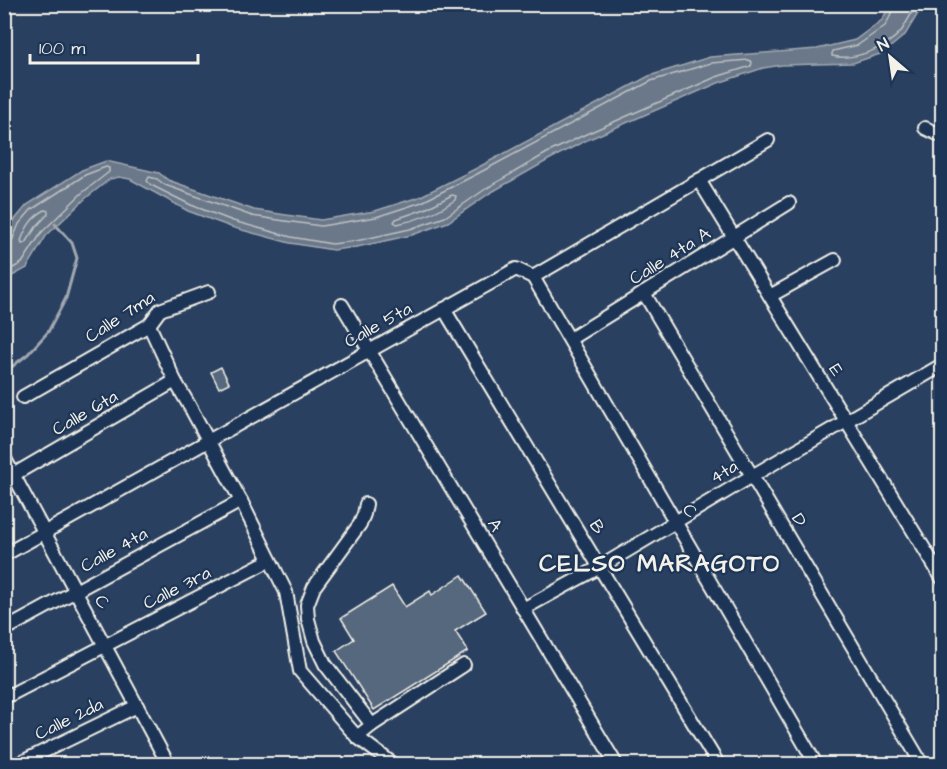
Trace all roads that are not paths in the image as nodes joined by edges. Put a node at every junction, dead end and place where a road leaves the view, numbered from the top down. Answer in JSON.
{"nodes":[{"id":1,"x":925,"y":128,"type":"dead end"},
{"id":2,"x":942,"y":136,"type":"edge"},
{"id":3,"x":768,"y":140,"type":"dead end"},
{"id":4,"x":699,"y":180,"type":"junction"},
{"id":5,"x":789,"y":204,"type":"dead end"},
{"id":6,"x":734,"y":237,"type":"junction"},
{"id":7,"x":835,"y":260,"type":"dead end"},
{"id":8,"x":533,"y":276,"type":"junction"},
{"id":9,"x":209,"y":292,"type":"dead end"},
{"id":10,"x":644,"y":293,"type":"junction"},
{"id":11,"x":770,"y":296,"type":"junction"},
{"id":12,"x":342,"y":305,"type":"dead end"},
{"id":13,"x":444,"y":309,"type":"junction"},
{"id":14,"x":149,"y":325,"type":"junction"},
{"id":15,"x":570,"y":339,"type":"junction"},
{"id":16,"x":370,"y":351,"type":"junction"},
{"id":17,"x":941,"y":369,"type":"edge"},
{"id":18,"x":175,"y":381,"type":"junction"},
{"id":19,"x":23,"y":397,"type":"dead end"},
{"id":20,"x":846,"y":421,"type":"junction"},
{"id":21,"x":208,"y":441,"type":"junction"},
{"id":22,"x":4,"y":457,"type":"edge"},
{"id":23,"x":13,"y":475,"type":"junction"},
{"id":24,"x":752,"y":476,"type":"junction"},
{"id":25,"x":242,"y":501,"type":"junction"},
{"id":26,"x":366,"y":504,"type":"dead end"},
{"id":27,"x":675,"y":521,"type":"junction"},
{"id":28,"x":45,"y":532,"type":"junction"},
{"id":29,"x":4,"y":555,"type":"edge"},
{"id":30,"x":270,"y":560,"type":"junction"},
{"id":31,"x":600,"y":567,"type":"junction"},
{"id":32,"x":942,"y":578,"type":"edge"},
{"id":33,"x":76,"y":591,"type":"junction"},
{"id":34,"x":523,"y":609,"type":"junction"},
{"id":35,"x":4,"y":630,"type":"edge"},
{"id":36,"x":105,"y":646,"type":"junction"},
{"id":37,"x":464,"y":665,"type":"dead end"},
{"id":38,"x":4,"y":698,"type":"edge"},
{"id":39,"x":137,"y":706,"type":"junction"},
{"id":40,"x":372,"y":725,"type":"junction"},
{"id":41,"x":357,"y":736,"type":"junction"},
{"id":42,"x":387,"y":762,"type":"edge"},
{"id":43,"x":18,"y":765,"type":"edge"},
{"id":44,"x":168,"y":765,"type":"edge"},
{"id":45,"x":616,"y":765,"type":"edge"},
{"id":46,"x":718,"y":765,"type":"edge"},
{"id":47,"x":816,"y":765,"type":"edge"},
{"id":48,"x":922,"y":765,"type":"edge"}],
"edges":[{"from":1,"to":2,"type":"street"},
{"from":3,"to":4,"type":"street"},
{"from":4,"to":6,"type":"street","name":"E"},
{"from":4,"to":8,"type":"street"},
{"from":5,"to":6,"type":"street","name":"Calle 4ta A"},
{"from":6,"to":10,"type":"street","name":"Calle 4ta A"},
{"from":6,"to":11,"type":"street","name":"E"},
{"from":7,"to":11,"type":"street"},
{"from":8,"to":13,"type":"street","name":"Calle 5ta"},
{"from":8,"to":15,"type":"street","name":"C"},
{"from":9,"to":14,"type":"street","name":"Calle 7ma"},
{"from":10,"to":15,"type":"street","name":"Calle 4ta A"},
{"from":10,"to":24,"type":"street","name":"D"},
{"from":11,"to":20,"type":"street","name":"E"},
{"from":12,"to":16,"type":"street","name":"A"},
{"from":13,"to":16,"type":"street","name":"Calle 5ta"},
{"from":13,"to":31,"type":"street","name":"B"},
{"from":14,"to":18,"type":"street"},
{"from":14,"to":19,"type":"street","name":"Calle 7ma"},
{"from":15,"to":27,"type":"street","name":"C"},
{"from":16,"to":21,"type":"street","name":"Calle 5ta"},
{"from":16,"to":34,"type":"street","name":"A"},
{"from":17,"to":20,"type":"street","name":"4ta"},
{"from":18,"to":21,"type":"street"},
{"from":18,"to":23,"type":"street","name":"Calle 6ta"},
{"from":20,"to":24,"type":"street","name":"4ta"},
{"from":20,"to":32,"type":"street","name":"E"},
{"from":21,"to":25,"type":"street"},
{"from":21,"to":28,"type":"street","name":"Calle 5ta"},
{"from":22,"to":23,"type":"street","name":"C"},
{"from":23,"to":28,"type":"street","name":"C"},
{"from":24,"to":27,"type":"street","name":"4ta"},
{"from":24,"to":48,"type":"street","name":"D"},
{"from":25,"to":30,"type":"street"},
{"from":25,"to":33,"type":"street","name":"Calle 4ta"},
{"from":26,"to":40,"type":"street"},
{"from":27,"to":31,"type":"street","name":"4ta"},
{"from":27,"to":47,"type":"street","name":"C"},
{"from":28,"to":29,"type":"street","name":"Calle 5ta"},
{"from":28,"to":33,"type":"street","name":"C"},
{"from":30,"to":36,"type":"street","name":"Calle 3ra"},
{"from":30,"to":41,"type":"street"},
{"from":31,"to":34,"type":"street","name":"4ta"},
{"from":31,"to":46,"type":"street","name":"B"},
{"from":33,"to":35,"type":"street","name":"Calle 4ta"},
{"from":33,"to":36,"type":"street","name":"C"},
{"from":34,"to":45,"type":"street","name":"A"},
{"from":36,"to":38,"type":"street","name":"Calle 3ra"},
{"from":36,"to":39,"type":"street","name":"C"},
{"from":37,"to":40,"type":"street"},
{"from":39,"to":43,"type":"street","name":"Calle 2da"},
{"from":39,"to":44,"type":"street","name":"C"},
{"from":40,"to":41,"type":"street"},
{"from":41,"to":42,"type":"street"}]}
